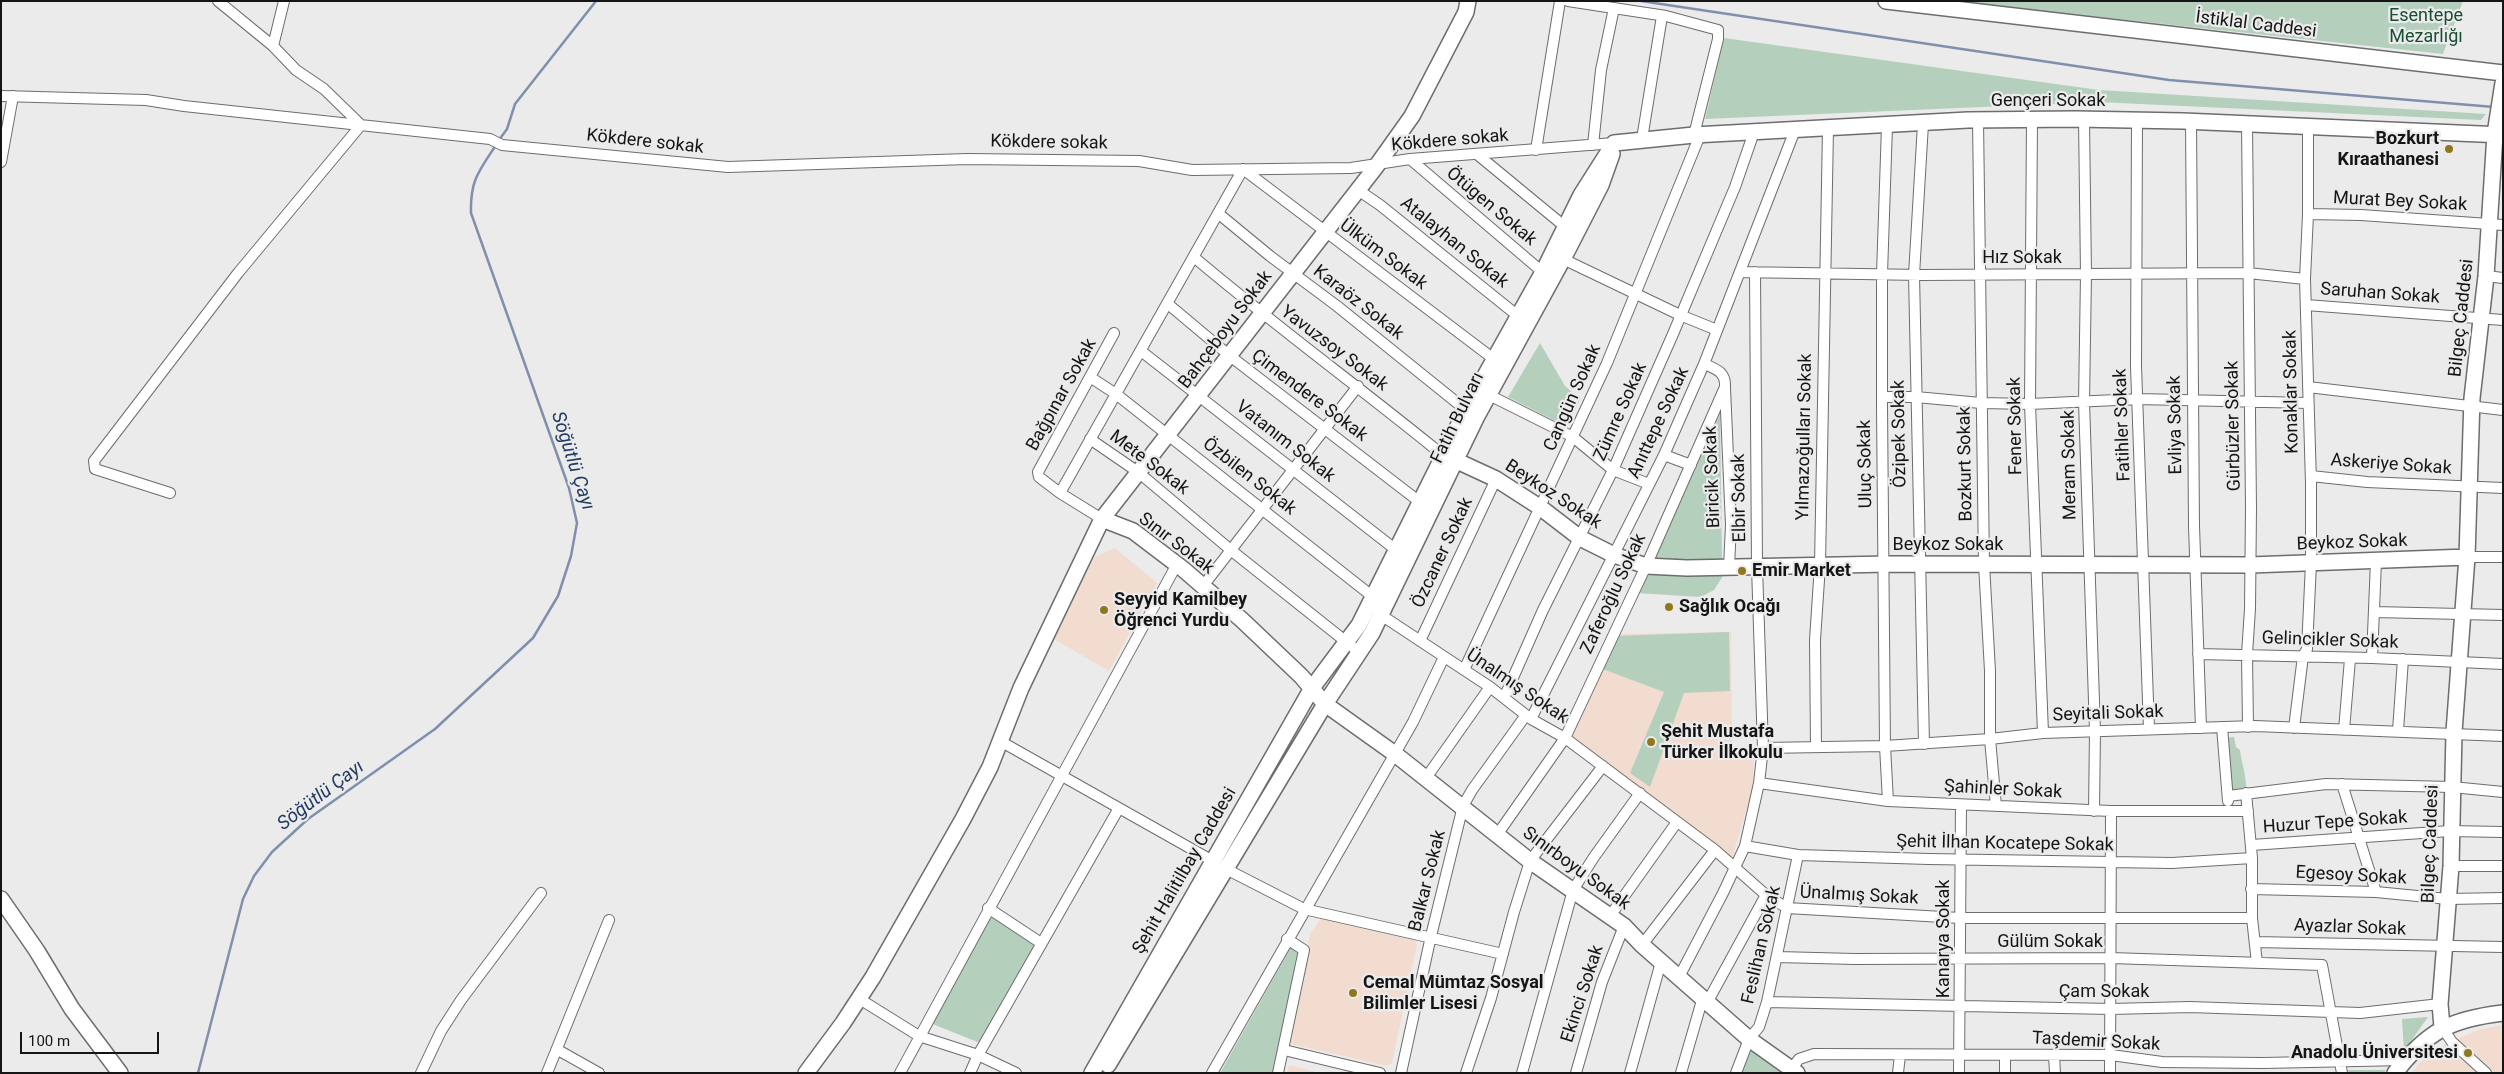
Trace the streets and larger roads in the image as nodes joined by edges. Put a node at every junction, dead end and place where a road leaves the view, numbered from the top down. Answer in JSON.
{"nodes":[{"id":1,"x":218,"y":1,"type":"edge"},
{"id":2,"x":284,"y":1,"type":"edge"},
{"id":3,"x":1468,"y":1,"type":"edge"},
{"id":4,"x":1560,"y":1,"type":"edge"},
{"id":5,"x":1568,"y":1,"type":"edge"},
{"id":6,"x":1886,"y":1,"type":"edge"},
{"id":7,"x":1614,"y":8,"type":"junction"},
{"id":8,"x":1662,"y":16,"type":"junction"},
{"id":9,"x":274,"y":46,"type":"junction"},
{"id":10,"x":2503,"y":73,"type":"edge"},
{"id":11,"x":2502,"y":86,"type":"edge"},
{"id":12,"x":1,"y":96,"type":"edge"},
{"id":13,"x":13,"y":96,"type":"junction"},
{"id":14,"x":2032,"y":119,"type":"junction"},
{"id":15,"x":2084,"y":119,"type":"junction"},
{"id":16,"x":1978,"y":120,"type":"junction"},
{"id":17,"x":2137,"y":120,"type":"junction"},
{"id":18,"x":2191,"y":121,"type":"junction"},
{"id":19,"x":1923,"y":124,"type":"junction"},
{"id":20,"x":2247,"y":124,"type":"junction"},
{"id":21,"x":361,"y":125,"type":"junction"},
{"id":22,"x":1887,"y":126,"type":"junction"},
{"id":23,"x":2308,"y":126,"type":"junction"},
{"id":24,"x":1828,"y":129,"type":"junction"},
{"id":25,"x":1795,"y":130,"type":"junction"},
{"id":26,"x":1754,"y":132,"type":"junction"},
{"id":27,"x":1697,"y":135,"type":"junction"},
{"id":28,"x":2499,"y":135,"type":"edge"},
{"id":29,"x":1642,"y":139,"type":"junction"},
{"id":30,"x":1614,"y":143,"type":"junction"},
{"id":31,"x":1593,"y":145,"type":"junction"},
{"id":32,"x":1536,"y":150,"type":"junction"},
{"id":33,"x":1478,"y":155,"type":"junction"},
{"id":34,"x":1410,"y":159,"type":"junction"},
{"id":35,"x":1,"y":162,"type":"edge"},
{"id":36,"x":1378,"y":164,"type":"junction"},
{"id":37,"x":1243,"y":169,"type":"junction"},
{"id":38,"x":2498,"y":181,"type":"edge"},
{"id":39,"x":1358,"y":190,"type":"junction"},
{"id":40,"x":1219,"y":214,"type":"junction"},
{"id":41,"x":2308,"y":214,"type":"junction"},
{"id":42,"x":2496,"y":224,"type":"edge"},
{"id":43,"x":1571,"y":231,"type":"junction"},
{"id":44,"x":1325,"y":232,"type":"junction"},
{"id":45,"x":1195,"y":258,"type":"junction"},
{"id":46,"x":1563,"y":259,"type":"junction"},
{"id":47,"x":1740,"y":272,"type":"junction"},
{"id":48,"x":1754,"y":272,"type":"junction"},
{"id":49,"x":1294,"y":273,"type":"junction"},
{"id":50,"x":1824,"y":273,"type":"junction"},
{"id":51,"x":2248,"y":273,"type":"junction"},
{"id":52,"x":1882,"y":274,"type":"junction"},
{"id":53,"x":1979,"y":274,"type":"junction"},
{"id":54,"x":2031,"y":274,"type":"junction"},
{"id":55,"x":2086,"y":274,"type":"junction"},
{"id":56,"x":2190,"y":274,"type":"junction"},
{"id":57,"x":1914,"y":275,"type":"junction"},
{"id":58,"x":2138,"y":275,"type":"junction"},
{"id":59,"x":1547,"y":276,"type":"junction"},
{"id":60,"x":2486,"y":276,"type":"junction"},
{"id":61,"x":2503,"y":278,"type":"edge"},
{"id":62,"x":2304,"y":279,"type":"junction"},
{"id":63,"x":1637,"y":294,"type":"junction"},
{"id":64,"x":1168,"y":304,"type":"junction"},
{"id":65,"x":2306,"y":305,"type":"junction"},
{"id":66,"x":1260,"y":313,"type":"junction"},
{"id":67,"x":1680,"y":316,"type":"junction"},
{"id":68,"x":2482,"y":318,"type":"junction"},
{"id":69,"x":1523,"y":320,"type":"junction"},
{"id":70,"x":2503,"y":320,"type":"edge"},
{"id":71,"x":1717,"y":330,"type":"junction"},
{"id":72,"x":1114,"y":334,"type":"dead end"},
{"id":73,"x":1140,"y":351,"type":"junction"},
{"id":74,"x":1230,"y":356,"type":"junction"},
{"id":75,"x":1499,"y":363,"type":"junction"},
{"id":76,"x":1704,"y":364,"type":"junction"},
{"id":77,"x":1090,"y":377,"type":"junction"},
{"id":78,"x":1358,"y":386,"type":"junction"},
{"id":79,"x":1725,"y":387,"type":"junction"},
{"id":80,"x":2308,"y":387,"type":"junction"},
{"id":81,"x":1116,"y":394,"type":"junction"},
{"id":82,"x":1488,"y":395,"type":"junction"},
{"id":83,"x":1200,"y":396,"type":"junction"},
{"id":84,"x":1916,"y":397,"type":"junction"},
{"id":85,"x":1882,"y":398,"type":"junction"},
{"id":86,"x":2138,"y":400,"type":"junction"},
{"id":87,"x":2192,"y":400,"type":"junction"},
{"id":88,"x":2250,"y":401,"type":"junction"},
{"id":89,"x":2084,"y":402,"type":"junction"},
{"id":90,"x":1981,"y":403,"type":"junction"},
{"id":91,"x":2308,"y":403,"type":"junction"},
{"id":92,"x":2030,"y":404,"type":"junction"},
{"id":93,"x":2472,"y":407,"type":"junction"},
{"id":94,"x":2503,"y":410,"type":"edge"},
{"id":95,"x":1471,"y":414,"type":"junction"},
{"id":96,"x":1326,"y":429,"type":"junction"},
{"id":97,"x":1169,"y":435,"type":"junction"},
{"id":98,"x":1573,"y":437,"type":"junction"},
{"id":99,"x":1090,"y":439,"type":"junction"},
{"id":100,"x":1664,"y":455,"type":"junction"},
{"id":101,"x":1450,"y":457,"type":"junction"},
{"id":102,"x":1691,"y":465,"type":"junction"},
{"id":103,"x":1295,"y":470,"type":"junction"},
{"id":104,"x":1613,"y":470,"type":"junction"},
{"id":105,"x":1038,"y":472,"type":"joint"},
{"id":106,"x":1138,"y":472,"type":"junction"},
{"id":107,"x":2311,"y":476,"type":"junction"},
{"id":108,"x":1496,"y":479,"type":"junction"},
{"id":109,"x":1649,"y":484,"type":"junction"},
{"id":110,"x":2470,"y":486,"type":"junction"},
{"id":111,"x":2503,"y":488,"type":"edge"},
{"id":112,"x":170,"y":493,"type":"dead end"},
{"id":113,"x":1060,"y":493,"type":"junction"},
{"id":114,"x":1420,"y":502,"type":"junction"},
{"id":115,"x":1541,"y":508,"type":"junction"},
{"id":116,"x":1264,"y":510,"type":"junction"},
{"id":117,"x":1432,"y":512,"type":"junction"},
{"id":118,"x":1102,"y":519,"type":"junction"},
{"id":119,"x":1580,"y":538,"type":"junction"},
{"id":120,"x":1396,"y":550,"type":"junction"},
{"id":121,"x":1232,"y":551,"type":"junction"},
{"id":122,"x":1614,"y":555,"type":"junction"},
{"id":123,"x":2467,"y":556,"type":"junction"},
{"id":124,"x":2503,"y":557,"type":"edge"},
{"id":125,"x":1408,"y":560,"type":"junction"},
{"id":126,"x":2376,"y":561,"type":"junction"},
{"id":127,"x":2195,"y":563,"type":"junction"},
{"id":128,"x":2311,"y":563,"type":"junction"},
{"id":129,"x":1177,"y":564,"type":"junction"},
{"id":130,"x":1884,"y":564,"type":"junction"},
{"id":131,"x":1919,"y":564,"type":"junction"},
{"id":132,"x":1984,"y":564,"type":"junction"},
{"id":133,"x":2036,"y":564,"type":"junction"},
{"id":134,"x":2088,"y":564,"type":"junction"},
{"id":135,"x":2143,"y":564,"type":"junction"},
{"id":136,"x":1820,"y":565,"type":"junction"},
{"id":137,"x":2250,"y":565,"type":"junction"},
{"id":138,"x":1646,"y":566,"type":"junction"},
{"id":139,"x":1757,"y":566,"type":"junction"},
{"id":140,"x":1729,"y":567,"type":"junction"},
{"id":141,"x":1203,"y":586,"type":"junction"},
{"id":142,"x":1380,"y":606,"type":"junction"},
{"id":143,"x":2375,"y":612,"type":"junction"},
{"id":144,"x":2503,"y":615,"type":"edge"},
{"id":145,"x":2464,"y":616,"type":"junction"},
{"id":146,"x":1420,"y":641,"type":"junction"},
{"id":147,"x":1346,"y":642,"type":"junction"},
{"id":148,"x":1359,"y":652,"type":"junction"},
{"id":149,"x":2198,"y":654,"type":"junction"},
{"id":150,"x":2247,"y":654,"type":"junction"},
{"id":151,"x":2303,"y":656,"type":"junction"},
{"id":152,"x":1444,"y":657,"type":"junction"},
{"id":153,"x":2372,"y":658,"type":"junction"},
{"id":154,"x":2350,"y":659,"type":"junction"},
{"id":155,"x":2404,"y":659,"type":"junction"},
{"id":156,"x":2461,"y":662,"type":"junction"},
{"id":157,"x":2503,"y":664,"type":"edge"},
{"id":158,"x":1464,"y":670,"type":"junction"},
{"id":159,"x":1490,"y":687,"type":"junction"},
{"id":160,"x":1312,"y":688,"type":"junction"},
{"id":161,"x":1504,"y":698,"type":"junction"},
{"id":162,"x":1325,"y":704,"type":"junction"},
{"id":163,"x":1528,"y":717,"type":"junction"},
{"id":164,"x":2248,"y":726,"type":"junction"},
{"id":165,"x":2222,"y":727,"type":"junction"},
{"id":166,"x":2201,"y":728,"type":"junction"},
{"id":167,"x":2294,"y":728,"type":"junction"},
{"id":168,"x":2149,"y":729,"type":"junction"},
{"id":169,"x":2344,"y":730,"type":"junction"},
{"id":170,"x":2095,"y":731,"type":"junction"},
{"id":171,"x":2398,"y":731,"type":"junction"},
{"id":172,"x":2454,"y":732,"type":"junction"},
{"id":173,"x":2043,"y":733,"type":"junction"},
{"id":174,"x":2503,"y":736,"type":"edge"},
{"id":175,"x":1565,"y":738,"type":"junction"},
{"id":176,"x":1990,"y":740,"type":"junction"},
{"id":177,"x":1000,"y":741,"type":"junction"},
{"id":178,"x":1924,"y":744,"type":"junction"},
{"id":179,"x":1816,"y":746,"type":"junction"},
{"id":180,"x":1885,"y":746,"type":"junction"},
{"id":181,"x":1763,"y":748,"type":"junction"},
{"id":182,"x":1395,"y":754,"type":"junction"},
{"id":183,"x":1603,"y":766,"type":"junction"},
{"id":184,"x":1061,"y":775,"type":"junction"},
{"id":185,"x":1426,"y":778,"type":"junction"},
{"id":186,"x":1759,"y":784,"type":"junction"},
{"id":187,"x":2342,"y":784,"type":"junction"},
{"id":188,"x":2452,"y":787,"type":"junction"},
{"id":189,"x":2503,"y":792,"type":"edge"},
{"id":190,"x":1640,"y":793,"type":"junction"},
{"id":191,"x":2246,"y":793,"type":"junction"},
{"id":192,"x":2228,"y":796,"type":"junction"},
{"id":193,"x":1888,"y":802,"type":"junction"},
{"id":194,"x":1961,"y":805,"type":"junction"},
{"id":195,"x":1463,"y":806,"type":"junction"},
{"id":196,"x":1996,"y":806,"type":"junction"},
{"id":197,"x":1119,"y":808,"type":"junction"},
{"id":198,"x":2228,"y":810,"type":"junction"},
{"id":199,"x":2094,"y":811,"type":"junction"},
{"id":200,"x":2110,"y":811,"type":"junction"},
{"id":201,"x":2248,"y":811,"type":"junction"},
{"id":202,"x":1677,"y":822,"type":"junction"},
{"id":203,"x":2450,"y":831,"type":"junction"},
{"id":204,"x":2503,"y":832,"type":"edge"},
{"id":205,"x":1497,"y":835,"type":"junction"},
{"id":206,"x":2361,"y":837,"type":"junction"},
{"id":207,"x":2252,"y":845,"type":"junction"},
{"id":208,"x":1745,"y":846,"type":"junction"},
{"id":209,"x":1715,"y":850,"type":"junction"},
{"id":210,"x":1798,"y":855,"type":"junction"},
{"id":211,"x":2252,"y":858,"type":"junction"},
{"id":212,"x":1960,"y":860,"type":"junction"},
{"id":213,"x":1213,"y":861,"type":"junction"},
{"id":214,"x":1530,"y":861,"type":"junction"},
{"id":215,"x":2112,"y":862,"type":"junction"},
{"id":216,"x":2451,"y":866,"type":"junction"},
{"id":217,"x":2503,"y":866,"type":"edge"},
{"id":218,"x":1226,"y":869,"type":"junction"},
{"id":219,"x":1734,"y":869,"type":"junction"},
{"id":220,"x":2251,"y":889,"type":"junction"},
{"id":221,"x":1573,"y":890,"type":"junction"},
{"id":222,"x":2376,"y":892,"type":"junction"},
{"id":223,"x":541,"y":893,"type":"dead end"},
{"id":224,"x":1766,"y":895,"type":"junction"},
{"id":225,"x":2503,"y":898,"type":"edge"},
{"id":226,"x":1,"y":899,"type":"edge"},
{"id":227,"x":2448,"y":899,"type":"junction"},
{"id":228,"x":988,"y":908,"type":"junction"},
{"id":229,"x":1787,"y":908,"type":"junction"},
{"id":230,"x":1304,"y":910,"type":"junction"},
{"id":231,"x":1610,"y":916,"type":"junction"},
{"id":232,"x":1960,"y":918,"type":"junction"},
{"id":233,"x":2252,"y":918,"type":"junction"},
{"id":234,"x":609,"y":920,"type":"dead end"},
{"id":235,"x":2110,"y":920,"type":"junction"},
{"id":236,"x":1624,"y":926,"type":"junction"},
{"id":237,"x":1431,"y":936,"type":"junction"},
{"id":238,"x":1287,"y":939,"type":"junction"},
{"id":239,"x":2255,"y":942,"type":"junction"},
{"id":240,"x":1041,"y":943,"type":"junction"},
{"id":241,"x":1642,"y":945,"type":"junction"},
{"id":242,"x":2503,"y":947,"type":"edge"},
{"id":243,"x":2445,"y":948,"type":"junction"},
{"id":244,"x":1503,"y":954,"type":"junction"},
{"id":245,"x":1777,"y":957,"type":"junction"},
{"id":246,"x":2110,"y":958,"type":"junction"},
{"id":247,"x":1961,"y":959,"type":"junction"},
{"id":248,"x":1661,"y":962,"type":"junction"},
{"id":249,"x":2257,"y":963,"type":"junction"},
{"id":250,"x":1679,"y":976,"type":"junction"},
{"id":251,"x":858,"y":998,"type":"junction"},
{"id":252,"x":1705,"y":999,"type":"junction"},
{"id":253,"x":1767,"y":1002,"type":"junction"},
{"id":254,"x":2440,"y":1004,"type":"junction"},
{"id":255,"x":1960,"y":1007,"type":"junction"},
{"id":256,"x":2111,"y":1009,"type":"junction"},
{"id":257,"x":2329,"y":1012,"type":"junction"},
{"id":258,"x":2503,"y":1013,"type":"edge"},
{"id":259,"x":2442,"y":1027,"type":"junction"},
{"id":260,"x":919,"y":1036,"type":"junction"},
{"id":261,"x":1749,"y":1039,"type":"junction"},
{"id":262,"x":558,"y":1050,"type":"junction"},
{"id":263,"x":1284,"y":1050,"type":"junction"},
{"id":264,"x":978,"y":1055,"type":"junction"},
{"id":265,"x":1900,"y":1055,"type":"junction"},
{"id":266,"x":1959,"y":1055,"type":"junction"},
{"id":267,"x":2005,"y":1055,"type":"junction"},
{"id":268,"x":2054,"y":1055,"type":"junction"},
{"id":269,"x":2111,"y":1055,"type":"junction"},
{"id":270,"x":2405,"y":1060,"type":"junction"},
{"id":271,"x":2162,"y":1062,"type":"junction"},
{"id":272,"x":2314,"y":1062,"type":"junction"},
{"id":273,"x":2212,"y":1068,"type":"edge"},
{"id":274,"x":2263,"y":1068,"type":"edge"},
{"id":275,"x":2341,"y":1068,"type":"edge"},
{"id":276,"x":1792,"y":1071,"type":"edge"},
{"id":277,"x":809,"y":1072,"type":"edge"},
{"id":278,"x":120,"y":1073,"type":"edge"},
{"id":279,"x":421,"y":1073,"type":"edge"},
{"id":280,"x":547,"y":1073,"type":"edge"},
{"id":281,"x":599,"y":1073,"type":"edge"},
{"id":282,"x":900,"y":1073,"type":"edge"},
{"id":283,"x":970,"y":1073,"type":"edge"},
{"id":284,"x":1016,"y":1073,"type":"edge"},
{"id":285,"x":1092,"y":1073,"type":"edge"},
{"id":286,"x":1104,"y":1073,"type":"edge"},
{"id":287,"x":1212,"y":1073,"type":"edge"},
{"id":288,"x":1278,"y":1073,"type":"edge"},
{"id":289,"x":1380,"y":1073,"type":"edge"},
{"id":290,"x":1401,"y":1073,"type":"edge"},
{"id":291,"x":1466,"y":1073,"type":"edge"},
{"id":292,"x":1522,"y":1073,"type":"edge"},
{"id":293,"x":1576,"y":1073,"type":"edge"},
{"id":294,"x":1630,"y":1073,"type":"edge"},
{"id":295,"x":1682,"y":1073,"type":"edge"},
{"id":296,"x":1736,"y":1073,"type":"edge"},
{"id":297,"x":1898,"y":1073,"type":"edge"},
{"id":298,"x":1959,"y":1073,"type":"edge"},
{"id":299,"x":2006,"y":1073,"type":"edge"},
{"id":300,"x":2055,"y":1073,"type":"edge"},
{"id":301,"x":2110,"y":1073,"type":"edge"},
{"id":302,"x":2162,"y":1073,"type":"edge"},
{"id":303,"x":2314,"y":1073,"type":"edge"},
{"id":304,"x":2395,"y":1073,"type":"edge"},
{"id":305,"x":2486,"y":1073,"type":"edge"}],
"edges":[{"from":1,"to":9,"type":"street"},
{"from":2,"to":9,"type":"street"},
{"from":3,"to":36,"type":"street","name":"Bahçeboyu Sokak"},
{"from":4,"to":32,"type":"street"},
{"from":5,"to":7,"type":"street"},
{"from":6,"to":10,"type":"street","name":"İstiklal Caddesi"},
{"from":7,"to":8,"type":"street"},
{"from":7,"to":31,"type":"street"},
{"from":8,"to":27,"type":"street","name":"Cangün Sokak"},
{"from":8,"to":29,"type":"street"},
{"from":9,"to":21,"type":"street"},
{"from":11,"to":28,"type":"street","name":"Bilgeç Caddesi"},
{"from":12,"to":13,"type":"street"},
{"from":13,"to":21,"type":"street"},
{"from":13,"to":35,"type":"street"},
{"from":14,"to":15,"type":"street","name":"Gençeri Sokak"},
{"from":14,"to":16,"type":"street","name":"Gençeri Sokak"},
{"from":14,"to":54,"type":"street","name":"Fener Sokak"},
{"from":15,"to":17,"type":"street","name":"Gençeri Sokak"},
{"from":15,"to":55,"type":"street","name":"Meram Sokak"},
{"from":16,"to":19,"type":"street","name":"Gençeri Sokak"},
{"from":16,"to":53,"type":"street","name":"Bozkurt Sokak"},
{"from":17,"to":18,"type":"street","name":"Gençeri Sokak"},
{"from":17,"to":58,"type":"street","name":"Fatihler Sokak"},
{"from":18,"to":20,"type":"street","name":"Gençeri Sokak"},
{"from":18,"to":56,"type":"street","name":"Evliya Sokak"},
{"from":19,"to":22,"type":"street","name":"Gençeri Sokak"},
{"from":19,"to":57,"type":"street","name":"Özipek Sokak"},
{"from":20,"to":23,"type":"street","name":"Gençeri Sokak"},
{"from":20,"to":51,"type":"street","name":"Gürbüzler Sokak"},
{"from":21,"to":37,"type":"street","name":"Kökdere sokak"},
{"from":21,"to":112,"type":"street"},
{"from":22,"to":24,"type":"street","name":"Gençeri Sokak"},
{"from":22,"to":52,"type":"street","name":"Uluç Sokak"},
{"from":23,"to":28,"type":"street","name":"Gençeri Sokak"},
{"from":23,"to":41,"type":"street","name":"Konaklar Sokak"},
{"from":24,"to":25,"type":"street","name":"Gençeri Sokak"},
{"from":24,"to":50,"type":"street","name":"Yılmazoğulları Sokak"},
{"from":25,"to":26,"type":"street","name":"Gençeri Sokak"},
{"from":25,"to":47,"type":"street","name":"Anıttepe Sokak"},
{"from":26,"to":27,"type":"street","name":"Gençeri Sokak"},
{"from":26,"to":67,"type":"street","name":"Zümre Sokak"},
{"from":27,"to":29,"type":"street","name":"Gençeri Sokak"},
{"from":27,"to":63,"type":"street","name":"Cangün Sokak"},
{"from":28,"to":38,"type":"street","name":"Bilgeç Caddesi"},
{"from":29,"to":30,"type":"street","name":"Gençeri Sokak"},
{"from":30,"to":31,"type":"street","name":"Gençeri Sokak"},
{"from":30,"to":43,"type":"street"},
{"from":31,"to":32,"type":"street","name":"Kökdere sokak"},
{"from":32,"to":33,"type":"street","name":"Kökdere sokak"},
{"from":33,"to":34,"type":"street","name":"Kökdere sokak"},
{"from":33,"to":43,"type":"street"},
{"from":34,"to":36,"type":"street","name":"Kökdere sokak"},
{"from":34,"to":59,"type":"street","name":"Ötügen Sokak"},
{"from":36,"to":37,"type":"street","name":"Kökdere sokak"},
{"from":36,"to":39,"type":"street","name":"Bahçeboyu Sokak"},
{"from":37,"to":40,"type":"street","name":"Mete Sokak"},
{"from":37,"to":44,"type":"street","name":"Ülküm Sokak"},
{"from":38,"to":42,"type":"street","name":"Bilgeç Caddesi"},
{"from":39,"to":44,"type":"street","name":"Bahçeboyu Sokak"},
{"from":39,"to":69,"type":"street","name":"Atalayhan Sokak"},
{"from":40,"to":45,"type":"street","name":"Mete Sokak"},
{"from":40,"to":49,"type":"street","name":"Karaöz Sokak"},
{"from":41,"to":42,"type":"street","name":"Murat Bey Sokak"},
{"from":41,"to":62,"type":"street","name":"Konaklar Sokak"},
{"from":42,"to":60,"type":"street","name":"Bilgeç Caddesi"},
{"from":43,"to":46,"type":"street"},
{"from":43,"to":59,"type":"street"},
{"from":44,"to":49,"type":"street","name":"Bahçeboyu Sokak"},
{"from":44,"to":75,"type":"street","name":"Ülküm Sokak"},
{"from":45,"to":64,"type":"street","name":"Mete Sokak"},
{"from":45,"to":66,"type":"street","name":"Yavuzsoy Sokak"},
{"from":46,"to":59,"type":"street"},
{"from":46,"to":63,"type":"street"},
{"from":47,"to":48,"type":"street","name":"Hız Sokak"},
{"from":47,"to":71,"type":"street","name":"Anıttepe Sokak"},
{"from":48,"to":50,"type":"street","name":"Hız Sokak"},
{"from":48,"to":139,"type":"street","name":"Elbir Sokak"},
{"from":49,"to":66,"type":"street","name":"Bahçeboyu Sokak"},
{"from":49,"to":95,"type":"street","name":"Karaöz Sokak"},
{"from":50,"to":52,"type":"street","name":"Hız Sokak"},
{"from":50,"to":136,"type":"street","name":"Yılmazoğulları Sokak"},
{"from":51,"to":56,"type":"street","name":"Hız Sokak"},
{"from":51,"to":62,"type":"street","name":"Hız Sokak"},
{"from":51,"to":88,"type":"street","name":"Gürbüzler Sokak"},
{"from":52,"to":57,"type":"street","name":"Hız Sokak"},
{"from":52,"to":85,"type":"street","name":"Uluç Sokak"},
{"from":53,"to":54,"type":"street","name":"Hız Sokak"},
{"from":53,"to":57,"type":"street","name":"Hız Sokak"},
{"from":53,"to":90,"type":"street","name":"Bozkurt Sokak"},
{"from":54,"to":55,"type":"street","name":"Hız Sokak"},
{"from":54,"to":92,"type":"street","name":"Fener Sokak"},
{"from":55,"to":58,"type":"street","name":"Hız Sokak"},
{"from":55,"to":89,"type":"street","name":"Meram Sokak"},
{"from":56,"to":58,"type":"street","name":"Hız Sokak"},
{"from":56,"to":87,"type":"street","name":"Evliya Sokak"},
{"from":57,"to":84,"type":"street","name":"Özipek Sokak"},
{"from":58,"to":86,"type":"street","name":"Fatihler Sokak"},
{"from":59,"to":69,"type":"street"},
{"from":60,"to":61,"type":"street"},
{"from":60,"to":68,"type":"street","name":"Bilgeç Caddesi"},
{"from":62,"to":65,"type":"street","name":"Konaklar Sokak"},
{"from":63,"to":67,"type":"street"},
{"from":63,"to":98,"type":"street","name":"Cangün Sokak"},
{"from":64,"to":73,"type":"street","name":"Mete Sokak"},
{"from":64,"to":74,"type":"street","name":"Çimendere Sokak"},
{"from":65,"to":68,"type":"street","name":"Saruhan Sokak"},
{"from":65,"to":80,"type":"street","name":"Konaklar Sokak"},
{"from":66,"to":74,"type":"street","name":"Bahçeboyu Sokak"},
{"from":66,"to":78,"type":"street","name":"Yavuzsoy Sokak"},
{"from":67,"to":71,"type":"street"},
{"from":67,"to":104,"type":"street","name":"Zümre Sokak"},
{"from":68,"to":70,"type":"street","name":"Saruhan Sokak"},
{"from":68,"to":93,"type":"street","name":"Bilgeç Caddesi"},
{"from":69,"to":75,"type":"street"},
{"from":71,"to":76,"type":"street","name":"Anıttepe Sokak"},
{"from":72,"to":77,"type":"street","name":"Bağpınar Sokak"},
{"from":73,"to":81,"type":"street","name":"Mete Sokak"},
{"from":73,"to":83,"type":"street","name":"Vatanım Sokak"},
{"from":74,"to":83,"type":"street","name":"Bahçeboyu Sokak"},
{"from":74,"to":96,"type":"street","name":"Çimendere Sokak"},
{"from":75,"to":82,"type":"street","name":"Fatih Bulvarı"},
{"from":75,"to":95,"type":"street"},
{"from":76,"to":79,"type":"street"},
{"from":76,"to":100,"type":"street","name":"Anıttepe Sokak"},
{"from":77,"to":81,"type":"street","name":"Özbilen Sokak"},
{"from":77,"to":105,"type":"street","name":"Bağpınar Sokak"},
{"from":78,"to":96,"type":"street"},
{"from":78,"to":101,"type":"street","name":"Yavuzsoy Sokak"},
{"from":79,"to":102,"type":"street","name":"Zaferoğlu Sokak"},
{"from":79,"to":140,"type":"street","name":"Biricik Sokak"},
{"from":80,"to":91,"type":"street","name":"Konaklar Sokak"},
{"from":80,"to":93,"type":"street"},
{"from":81,"to":97,"type":"street","name":"Özbilen Sokak"},
{"from":81,"to":99,"type":"street","name":"Mete Sokak"},
{"from":82,"to":95,"type":"street","name":"Fatih Bulvarı"},
{"from":82,"to":98,"type":"street"},
{"from":83,"to":97,"type":"street","name":"Bahçeboyu Sokak"},
{"from":83,"to":103,"type":"street","name":"Vatanım Sokak"},
{"from":84,"to":85,"type":"street"},
{"from":84,"to":90,"type":"street"},
{"from":84,"to":131,"type":"street","name":"Özipek Sokak"},
{"from":85,"to":130,"type":"street","name":"Uluç Sokak"},
{"from":86,"to":87,"type":"street"},
{"from":86,"to":89,"type":"street"},
{"from":86,"to":135,"type":"street","name":"Fatihler Sokak"},
{"from":87,"to":88,"type":"street"},
{"from":87,"to":127,"type":"street","name":"Evliya Sokak"},
{"from":88,"to":91,"type":"street"},
{"from":88,"to":137,"type":"street","name":"Gürbüzler Sokak"},
{"from":89,"to":92,"type":"street"},
{"from":89,"to":134,"type":"street","name":"Meram Sokak"},
{"from":90,"to":92,"type":"street"},
{"from":90,"to":132,"type":"street","name":"Bozkurt Sokak"},
{"from":91,"to":107,"type":"street","name":"Konaklar Sokak"},
{"from":92,"to":133,"type":"street","name":"Fener Sokak"},
{"from":93,"to":94,"type":"street"},
{"from":93,"to":110,"type":"street","name":"Bilgeç Caddesi"},
{"from":95,"to":101,"type":"street"},
{"from":96,"to":103,"type":"street"},
{"from":96,"to":114,"type":"street","name":"Çimendere Sokak"},
{"from":97,"to":106,"type":"street","name":"Bahçeboyu Sokak"},
{"from":97,"to":116,"type":"street","name":"Özbilen Sokak"},
{"from":98,"to":104,"type":"street"},
{"from":98,"to":115,"type":"street","name":"Cangün Sokak"},
{"from":99,"to":106,"type":"street","name":"Mete Sokak"},
{"from":99,"to":113,"type":"street"},
{"from":100,"to":102,"type":"street"},
{"from":100,"to":109,"type":"street","name":"Anıttepe Sokak"},
{"from":101,"to":108,"type":"street","name":"Beykoz Sokak"},
{"from":101,"to":114,"type":"street"},
{"from":101,"to":117,"type":"street","name":"Fatih Bulvarı"},
{"from":102,"to":138,"type":"street","name":"Zaferoğlu Sokak"},
{"from":103,"to":116,"type":"street"},
{"from":103,"to":120,"type":"street","name":"Vatanım Sokak"},
{"from":104,"to":109,"type":"street"},
{"from":104,"to":119,"type":"street","name":"Zümre Sokak"},
{"from":105,"to":113,"type":"street","name":"Sınır Sokak"},
{"from":106,"to":118,"type":"street","name":"Bahçeboyu Sokak"},
{"from":106,"to":121,"type":"street","name":"Mete Sokak"},
{"from":107,"to":110,"type":"street","name":"Askeriye Sokak"},
{"from":107,"to":128,"type":"street","name":"Konaklar Sokak"},
{"from":108,"to":115,"type":"street","name":"Beykoz Sokak"},
{"from":108,"to":146,"type":"street","name":"Özcaner Sokak"},
{"from":109,"to":122,"type":"street","name":"Anıttepe Sokak"},
{"from":110,"to":111,"type":"street","name":"Askeriye Sokak"},
{"from":110,"to":123,"type":"street","name":"Bilgeç Caddesi"},
{"from":113,"to":118,"type":"street","name":"Sınır Sokak"},
{"from":114,"to":117,"type":"street","name":"Çimendere Sokak"},
{"from":114,"to":120,"type":"street"},
{"from":115,"to":119,"type":"street","name":"Beykoz Sokak"},
{"from":115,"to":158,"type":"street","name":"Cangün Sokak"},
{"from":116,"to":121,"type":"street"},
{"from":116,"to":142,"type":"street","name":"Özbilen Sokak"},
{"from":117,"to":125,"type":"street","name":"Fatih Bulvarı"},
{"from":118,"to":129,"type":"street","name":"Sınır Sokak"},
{"from":118,"to":177,"type":"street","name":"Bahçeboyu Sokak"},
{"from":119,"to":122,"type":"street","name":"Beykoz Sokak"},
{"from":119,"to":161,"type":"street","name":"Zümre Sokak"},
{"from":120,"to":125,"type":"street","name":"Vatanım Sokak"},
{"from":120,"to":142,"type":"street"},
{"from":121,"to":141,"type":"street"},
{"from":121,"to":147,"type":"street","name":"Mete Sokak"},
{"from":122,"to":138,"type":"street","name":"Beykoz Sokak"},
{"from":122,"to":163,"type":"street","name":"Anıttepe Sokak"},
{"from":123,"to":124,"type":"street"},
{"from":123,"to":126,"type":"street","name":"Beykoz Sokak"},
{"from":123,"to":145,"type":"street","name":"Bilgeç Caddesi"},
{"from":125,"to":142,"type":"street","name":"Fatih Bulvarı"},
{"from":126,"to":128,"type":"street","name":"Beykoz Sokak"},
{"from":126,"to":143,"type":"street"},
{"from":127,"to":135,"type":"street","name":"Beykoz Sokak"},
{"from":127,"to":137,"type":"street","name":"Beykoz Sokak"},
{"from":127,"to":149,"type":"street","name":"Evliya Sokak"},
{"from":128,"to":137,"type":"street","name":"Beykoz Sokak"},
{"from":128,"to":151,"type":"street","name":"Konaklar Sokak"},
{"from":129,"to":141,"type":"street","name":"Sınır Sokak"},
{"from":129,"to":184,"type":"street"},
{"from":130,"to":131,"type":"street","name":"Beykoz Sokak"},
{"from":130,"to":136,"type":"street","name":"Beykoz Sokak"},
{"from":130,"to":180,"type":"street","name":"Uluç Sokak"},
{"from":131,"to":132,"type":"street","name":"Beykoz Sokak"},
{"from":131,"to":178,"type":"street","name":"Özipek Sokak"},
{"from":132,"to":133,"type":"street","name":"Beykoz Sokak"},
{"from":132,"to":176,"type":"street","name":"Bozkurt Sokak"},
{"from":133,"to":134,"type":"street","name":"Beykoz Sokak"},
{"from":133,"to":173,"type":"street","name":"Fener Sokak"},
{"from":134,"to":135,"type":"street","name":"Beykoz Sokak"},
{"from":134,"to":170,"type":"street","name":"Meram Sokak"},
{"from":135,"to":168,"type":"street","name":"Fatihler Sokak"},
{"from":136,"to":139,"type":"street","name":"Beykoz Sokak"},
{"from":136,"to":179,"type":"street","name":"Yılmazoğulları Sokak"},
{"from":137,"to":150,"type":"street","name":"Gürbüzler Sokak"},
{"from":138,"to":140,"type":"street","name":"Beykoz Sokak"},
{"from":138,"to":175,"type":"street","name":"Zaferoğlu Sokak"},
{"from":139,"to":140,"type":"street","name":"Beykoz Sokak"},
{"from":139,"to":181,"type":"street","name":"Elbir Sokak"},
{"from":141,"to":160,"type":"street","name":"Sınır Sokak"},
{"from":142,"to":146,"type":"street","name":"Ünalmış Sokak"},
{"from":142,"to":147,"type":"street","name":"Şehit Halitilbay Caddesi"},
{"from":142,"to":148,"type":"street","name":"Fatih Bulvarı"},
{"from":143,"to":145,"type":"street"},
{"from":143,"to":153,"type":"street"},
{"from":144,"to":145,"type":"street"},
{"from":145,"to":156,"type":"street","name":"Bilgeç Caddesi"},
{"from":146,"to":152,"type":"street","name":"Ünalmış Sokak"},
{"from":147,"to":148,"type":"street","name":"Mete Sokak"},
{"from":147,"to":160,"type":"street","name":"Şehit Halitilbay Caddesi"},
{"from":148,"to":162,"type":"street","name":"Fatih Bulvarı"},
{"from":149,"to":150,"type":"street","name":"Gelincikler Sokak"},
{"from":149,"to":166,"type":"street","name":"Evliya Sokak"},
{"from":150,"to":151,"type":"street","name":"Gelincikler Sokak"},
{"from":150,"to":164,"type":"street","name":"Gürbüzler Sokak"},
{"from":151,"to":154,"type":"street","name":"Gelincikler Sokak"},
{"from":151,"to":167,"type":"street","name":"Konaklar Sokak"},
{"from":152,"to":158,"type":"street","name":"Ünalmış Sokak"},
{"from":152,"to":182,"type":"street"},
{"from":153,"to":154,"type":"street","name":"Gelincikler Sokak"},
{"from":153,"to":155,"type":"street","name":"Gelincikler Sokak"},
{"from":154,"to":169,"type":"street"},
{"from":155,"to":156,"type":"street","name":"Gelincikler Sokak"},
{"from":155,"to":171,"type":"street"},
{"from":156,"to":157,"type":"street","name":"Gelincikler Sokak"},
{"from":156,"to":172,"type":"street","name":"Bilgeç Caddesi"},
{"from":158,"to":159,"type":"street","name":"Ünalmış Sokak"},
{"from":159,"to":161,"type":"street","name":"Ünalmış Sokak"},
{"from":159,"to":185,"type":"street"},
{"from":160,"to":162,"type":"street","name":"Sınır Sokak"},
{"from":160,"to":213,"type":"street","name":"Şehit Halitilbay Caddesi"},
{"from":161,"to":163,"type":"street","name":"Ünalmış Sokak"},
{"from":162,"to":182,"type":"street","name":"Sınırboyu Sokak"},
{"from":162,"to":218,"type":"street","name":"Şehit Halitilbay Caddesi"},
{"from":163,"to":175,"type":"street","name":"Ünalmış Sokak"},
{"from":163,"to":195,"type":"street","name":"Balkar Sokak"},
{"from":164,"to":165,"type":"street","name":"Seyitali Sokak"},
{"from":164,"to":167,"type":"street","name":"Seyitali Sokak"},
{"from":165,"to":166,"type":"street","name":"Seyitali Sokak"},
{"from":165,"to":192,"type":"street"},
{"from":166,"to":168,"type":"street","name":"Seyitali Sokak"},
{"from":167,"to":169,"type":"street","name":"Seyitali Sokak"},
{"from":168,"to":170,"type":"street","name":"Seyitali Sokak"},
{"from":169,"to":171,"type":"street","name":"Seyitali Sokak"},
{"from":170,"to":173,"type":"street","name":"Seyitali Sokak"},
{"from":170,"to":199,"type":"street","name":"Meram Sokak"},
{"from":171,"to":172,"type":"street","name":"Seyitali Sokak"},
{"from":172,"to":174,"type":"street","name":"Seyitali Sokak"},
{"from":172,"to":188,"type":"street","name":"Bilgeç Caddesi"},
{"from":173,"to":176,"type":"street","name":"Seyitali Sokak"},
{"from":175,"to":183,"type":"street","name":"Ünalmış Sokak"},
{"from":175,"to":205,"type":"street","name":"Zaferoğlu Sokak"},
{"from":176,"to":178,"type":"street","name":"Seyitali Sokak"},
{"from":176,"to":196,"type":"street","name":"Bozkurt Sokak"},
{"from":177,"to":184,"type":"street"},
{"from":177,"to":251,"type":"street","name":"Bahçeboyu Sokak"},
{"from":178,"to":180,"type":"street","name":"Seyitali Sokak"},
{"from":179,"to":180,"type":"street","name":"Seyitali Sokak"},
{"from":179,"to":181,"type":"street","name":"Seyitali Sokak"},
{"from":180,"to":193,"type":"street","name":"Uluç Sokak"},
{"from":181,"to":186,"type":"street","name":"Elbir Sokak"},
{"from":182,"to":185,"type":"street","name":"Sınırboyu Sokak"},
{"from":182,"to":230,"type":"street"},
{"from":183,"to":190,"type":"street","name":"Ünalmış Sokak"},
{"from":183,"to":214,"type":"street"},
{"from":184,"to":197,"type":"street"},
{"from":184,"to":228,"type":"street"},
{"from":185,"to":195,"type":"street","name":"Sınırboyu Sokak"},
{"from":186,"to":193,"type":"street","name":"Şahinler Sokak"},
{"from":186,"to":208,"type":"street","name":"Elbir Sokak"},
{"from":187,"to":188,"type":"street"},
{"from":187,"to":191,"type":"street"},
{"from":187,"to":206,"type":"street"},
{"from":188,"to":189,"type":"street"},
{"from":188,"to":203,"type":"street","name":"Bilgeç Caddesi"},
{"from":190,"to":202,"type":"street","name":"Ünalmış Sokak"},
{"from":190,"to":221,"type":"street"},
{"from":191,"to":192,"type":"street"},
{"from":191,"to":201,"type":"street"},
{"from":192,"to":198,"type":"street"},
{"from":193,"to":194,"type":"street","name":"Şahinler Sokak"},
{"from":194,"to":196,"type":"street","name":"Şahinler Sokak"},
{"from":194,"to":212,"type":"street","name":"Kanarya Sokak"},
{"from":195,"to":205,"type":"street","name":"Sınırboyu Sokak"},
{"from":195,"to":237,"type":"street","name":"Balkar Sokak"},
{"from":196,"to":199,"type":"street","name":"Şahinler Sokak"},
{"from":197,"to":213,"type":"street"},
{"from":197,"to":240,"type":"street"},
{"from":198,"to":200,"type":"street","name":"Şahinler Sokak"},
{"from":198,"to":201,"type":"street","name":"Şahinler Sokak"},
{"from":199,"to":200,"type":"street","name":"Şahinler Sokak"},
{"from":200,"to":215,"type":"street"},
{"from":201,"to":207,"type":"street"},
{"from":202,"to":209,"type":"street","name":"Ünalmış Sokak"},
{"from":202,"to":231,"type":"street"},
{"from":203,"to":204,"type":"street","name":"Huzur Tepe Sokak"},
{"from":203,"to":206,"type":"street","name":"Huzur Tepe Sokak"},
{"from":203,"to":216,"type":"street","name":"Bilgeç Caddesi"},
{"from":205,"to":214,"type":"street","name":"Sınırboyu Sokak"},
{"from":206,"to":207,"type":"street","name":"Huzur Tepe Sokak"},
{"from":206,"to":222,"type":"street"},
{"from":207,"to":211,"type":"street"},
{"from":208,"to":210,"type":"street","name":"Şehit İlhan Kocatepe Sokak"},
{"from":208,"to":219,"type":"street","name":"Elbir Sokak"},
{"from":209,"to":219,"type":"street","name":"Ünalmış Sokak"},
{"from":209,"to":241,"type":"street"},
{"from":210,"to":212,"type":"street","name":"Şehit İlhan Kocatepe Sokak"},
{"from":210,"to":229,"type":"street","name":"Feslihan Sokak"},
{"from":211,"to":215,"type":"street","name":"Şehit İlhan Kocatepe Sokak"},
{"from":211,"to":220,"type":"street"},
{"from":212,"to":215,"type":"street","name":"Şehit İlhan Kocatepe Sokak"},
{"from":212,"to":232,"type":"street","name":"Kanarya Sokak"},
{"from":213,"to":285,"type":"street","name":"Şehit Halitilbay Caddesi"},
{"from":214,"to":221,"type":"street","name":"Sınırboyu Sokak"},
{"from":214,"to":244,"type":"street"},
{"from":215,"to":235,"type":"street"},
{"from":216,"to":217,"type":"street"},
{"from":216,"to":227,"type":"street","name":"Bilgeç Caddesi"},
{"from":218,"to":230,"type":"street"},
{"from":218,"to":286,"type":"street","name":"Şehit Halitilbay Caddesi"},
{"from":219,"to":224,"type":"street","name":"Ünalmış Sokak"},
{"from":219,"to":250,"type":"street","name":"Elbir Sokak"},
{"from":220,"to":222,"type":"street","name":"Egesoy Sokak"},
{"from":220,"to":233,"type":"street"},
{"from":221,"to":231,"type":"street","name":"Sınırboyu Sokak"},
{"from":221,"to":292,"type":"street"},
{"from":222,"to":227,"type":"street","name":"Egesoy Sokak"},
{"from":223,"to":279,"type":"street"},
{"from":224,"to":229,"type":"street","name":"Ünalmış Sokak"},
{"from":224,"to":252,"type":"street"},
{"from":225,"to":227,"type":"street","name":"Egesoy Sokak"},
{"from":226,"to":278,"type":"street"},
{"from":227,"to":243,"type":"street","name":"Bilgeç Caddesi"},
{"from":228,"to":240,"type":"street"},
{"from":228,"to":260,"type":"street"},
{"from":229,"to":232,"type":"street","name":"Ünalmış Sokak"},
{"from":229,"to":245,"type":"street","name":"Feslihan Sokak"},
{"from":230,"to":237,"type":"street"},
{"from":230,"to":238,"type":"street"},
{"from":231,"to":236,"type":"street","name":"Sınırboyu Sokak"},
{"from":232,"to":235,"type":"street","name":"Ünalmış Sokak"},
{"from":232,"to":247,"type":"street","name":"Kanarya Sokak"},
{"from":233,"to":235,"type":"street","name":"Ünalmış Sokak"},
{"from":233,"to":239,"type":"street"},
{"from":234,"to":262,"type":"street"},
{"from":235,"to":246,"type":"street"},
{"from":236,"to":241,"type":"street","name":"Sınırboyu Sokak"},
{"from":236,"to":293,"type":"street","name":"Ekinci Sokak"},
{"from":237,"to":244,"type":"street"},
{"from":237,"to":290,"type":"street","name":"Balkar Sokak"},
{"from":238,"to":263,"type":"street"},
{"from":238,"to":287,"type":"street"},
{"from":239,"to":243,"type":"street","name":"Ayazlar Sokak"},
{"from":239,"to":249,"type":"street"},
{"from":240,"to":264,"type":"street"},
{"from":241,"to":248,"type":"street","name":"Sınırboyu Sokak"},
{"from":242,"to":243,"type":"street","name":"Ayazlar Sokak"},
{"from":243,"to":254,"type":"street","name":"Bilgeç Caddesi"},
{"from":244,"to":291,"type":"street"},
{"from":245,"to":247,"type":"street","name":"Gülüm Sokak"},
{"from":245,"to":253,"type":"street","name":"Feslihan Sokak"},
{"from":246,"to":247,"type":"street","name":"Gülüm Sokak"},
{"from":246,"to":249,"type":"street","name":"Gülüm Sokak"},
{"from":246,"to":256,"type":"street"},
{"from":247,"to":255,"type":"street","name":"Kanarya Sokak"},
{"from":248,"to":250,"type":"street","name":"Sınırboyu Sokak"},
{"from":248,"to":294,"type":"street"},
{"from":249,"to":257,"type":"street","name":"Gülüm Sokak"},
{"from":250,"to":252,"type":"street","name":"Sınırboyu Sokak"},
{"from":251,"to":260,"type":"street"},
{"from":251,"to":277,"type":"street","name":"Bahçeboyu Sokak"},
{"from":252,"to":261,"type":"street","name":"Sınırboyu Sokak"},
{"from":252,"to":295,"type":"street"},
{"from":253,"to":255,"type":"street","name":"Çam Sokak"},
{"from":253,"to":261,"type":"street","name":"Feslihan Sokak"},
{"from":254,"to":257,"type":"street","name":"Çam Sokak"},
{"from":254,"to":259,"type":"street","name":"Bilgeç Caddesi"},
{"from":255,"to":256,"type":"street","name":"Çam Sokak"},
{"from":255,"to":266,"type":"street","name":"Kanarya Sokak"},
{"from":256,"to":257,"type":"street","name":"Çam Sokak"},
{"from":256,"to":269,"type":"street"},
{"from":257,"to":275,"type":"street"},
{"from":258,"to":259,"type":"street"},
{"from":259,"to":270,"type":"street"},
{"from":259,"to":305,"type":"street"},
{"from":260,"to":264,"type":"street"},
{"from":260,"to":282,"type":"street"},
{"from":261,"to":276,"type":"street","name":"Sınırboyu Sokak"},
{"from":261,"to":296,"type":"street","name":"Feslihan Sokak"},
{"from":262,"to":280,"type":"street"},
{"from":262,"to":281,"type":"street"},
{"from":263,"to":288,"type":"street"},
{"from":263,"to":289,"type":"street"},
{"from":264,"to":283,"type":"street"},
{"from":264,"to":284,"type":"street"},
{"from":265,"to":266,"type":"street","name":"Taşdemir Sokak"},
{"from":265,"to":276,"type":"street","name":"Taşdemir Sokak"},
{"from":265,"to":297,"type":"street"},
{"from":266,"to":267,"type":"street","name":"Taşdemir Sokak"},
{"from":266,"to":298,"type":"street","name":"Kanarya Sokak"},
{"from":267,"to":268,"type":"street","name":"Taşdemir Sokak"},
{"from":267,"to":299,"type":"street"},
{"from":268,"to":269,"type":"street","name":"Taşdemir Sokak"},
{"from":268,"to":300,"type":"street"},
{"from":269,"to":271,"type":"street","name":"Taşdemir Sokak"},
{"from":269,"to":301,"type":"street"},
{"from":270,"to":275,"type":"street","name":"Taşdemir Sokak"},
{"from":270,"to":304,"type":"street"},
{"from":271,"to":273,"type":"street","name":"Taşdemir Sokak"},
{"from":271,"to":302,"type":"street"},
{"from":272,"to":274,"type":"street","name":"Taşdemir Sokak"},
{"from":272,"to":275,"type":"street","name":"Taşdemir Sokak"},
{"from":272,"to":303,"type":"street"},
{"from":273,"to":274,"type":"street","name":"Taşdemir Sokak"}]}
